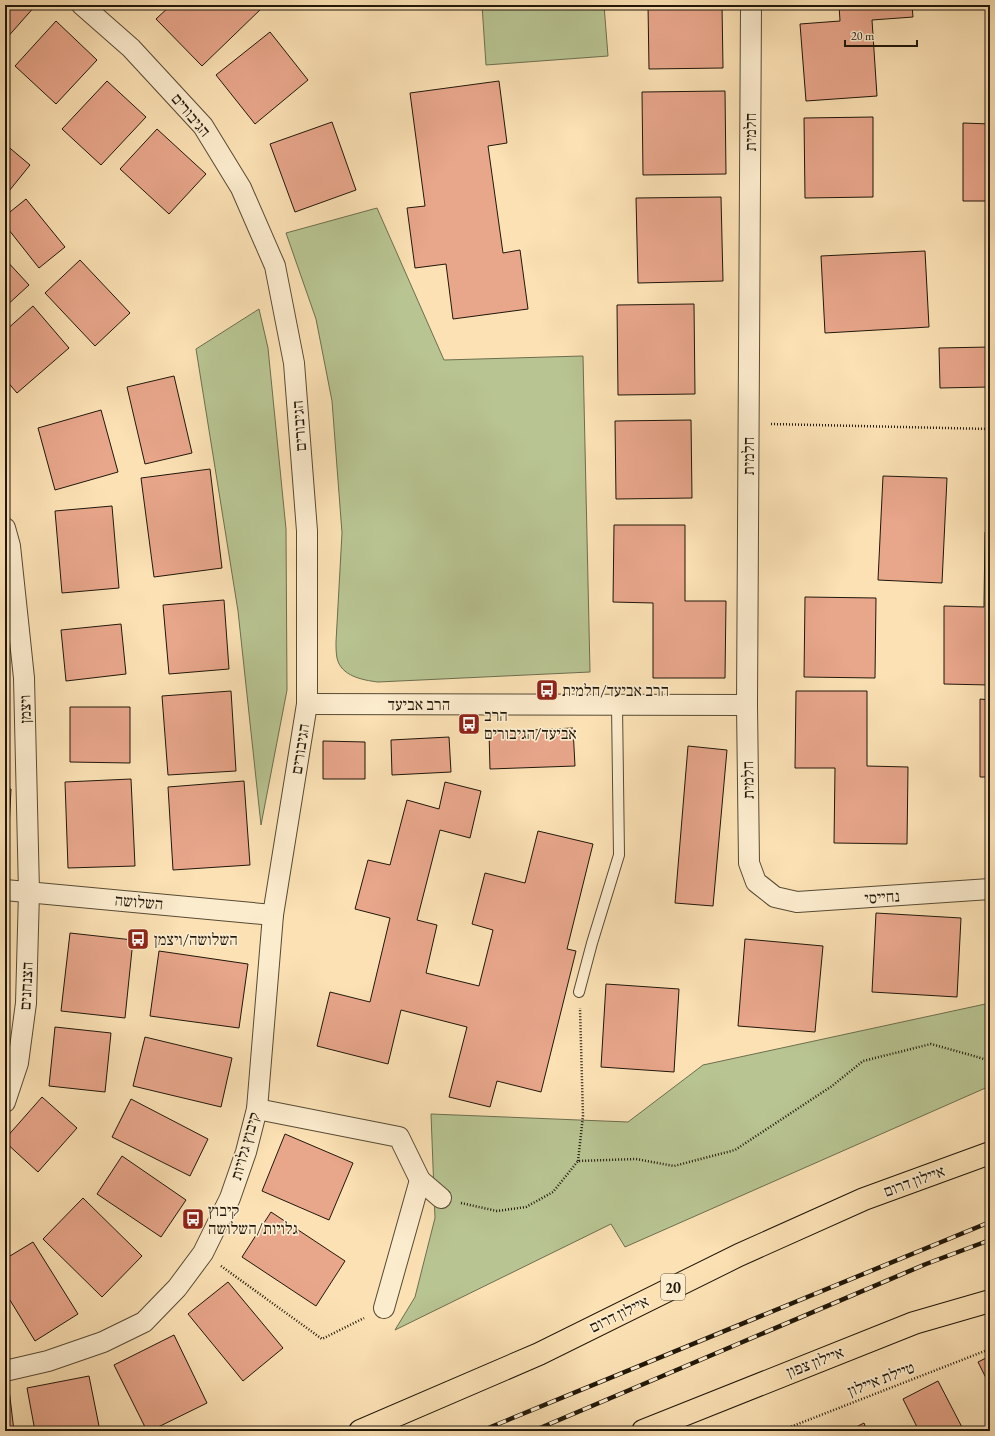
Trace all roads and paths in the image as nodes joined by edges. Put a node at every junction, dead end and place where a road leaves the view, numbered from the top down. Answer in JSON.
{"nodes":[{"id":1,"x":82,"y":5,"type":"edge"},
{"id":2,"x":751,"y":5,"type":"edge"},
{"id":3,"x":748,"y":424,"type":"junction"},
{"id":4,"x":990,"y":429,"type":"edge"},
{"id":5,"x":5,"y":528,"type":"edge"},
{"id":6,"x":308,"y":704,"type":"junction"},
{"id":7,"x":617,"y":705,"type":"junction"},
{"id":8,"x":747,"y":705,"type":"junction"},
{"id":9,"x":990,"y":889,"type":"edge"},
{"id":10,"x":5,"y":890,"type":"edge"},
{"id":11,"x":29,"y":892,"type":"junction"},
{"id":12,"x":775,"y":897,"type":"joint"},
{"id":13,"x":272,"y":915,"type":"junction"},
{"id":14,"x":579,"y":992,"type":"joint"},
{"id":15,"x":990,"y":1062,"type":"edge"},
{"id":16,"x":5,"y":1102,"type":"edge"},
{"id":17,"x":257,"y":1109,"type":"junction"},
{"id":18,"x":990,"y":1153,"type":"edge"},
{"id":19,"x":578,"y":1161,"type":"junction"},
{"id":20,"x":420,"y":1180,"type":"junction"},
{"id":21,"x":441,"y":1198,"type":"joint"},
{"id":22,"x":203,"y":1253,"type":"junction"},
{"id":23,"x":990,"y":1301,"type":"edge"},
{"id":24,"x":384,"y":1308,"type":"joint"},
{"id":25,"x":990,"y":1348,"type":"edge"},
{"id":26,"x":5,"y":1371,"type":"edge"},
{"id":27,"x":360,"y":1431,"type":"edge"},
{"id":28,"x":643,"y":1431,"type":"edge"},
{"id":29,"x":780,"y":1431,"type":"edge"}],
"edges":[{"from":1,"to":6,"type":"street","name":"הגיבורים"},
{"from":2,"to":3,"type":"street","name":"חלמית"},
{"from":3,"to":4,"type":"path"},
{"from":3,"to":8,"type":"street","name":"חלמית"},
{"from":5,"to":11,"type":"street","name":"ויצמן"},
{"from":6,"to":7,"type":"street","name":"הרב אביעד"},
{"from":6,"to":13,"type":"street","name":"הגיבורים"},
{"from":7,"to":8,"type":"street","name":"הרב אביעד"},
{"from":7,"to":14,"type":"lane"},
{"from":8,"to":12,"type":"street","name":"חלמית"},
{"from":9,"to":12,"type":"street","name":"נחייסי"},
{"from":10,"to":11,"type":"street","name":"השלושה"},
{"from":11,"to":13,"type":"street","name":"השלושה"},
{"from":11,"to":16,"type":"street","name":"הצנחנים"},
{"from":13,"to":17,"type":"street","name":"קיבוץ גלויות"},
{"from":14,"to":19,"type":"path"},
{"from":15,"to":19,"type":"path"},
{"from":17,"to":20,"type":"street"},
{"from":17,"to":22,"type":"street","name":"קיבוץ גלויות"},
{"from":18,"to":27,"type":"highway","name":"איילון דרום","number":"20"},
{"from":19,"to":21,"type":"path"},
{"from":20,"to":21,"type":"street"},
{"from":20,"to":24,"type":"street"},
{"from":22,"to":24,"type":"path"},
{"from":22,"to":26,"type":"street","name":"קיבוץ גלויות"},
{"from":23,"to":28,"type":"highway","name":"איילון צפון"},
{"from":25,"to":29,"type":"path","name":"טיילת איילון"}]}
